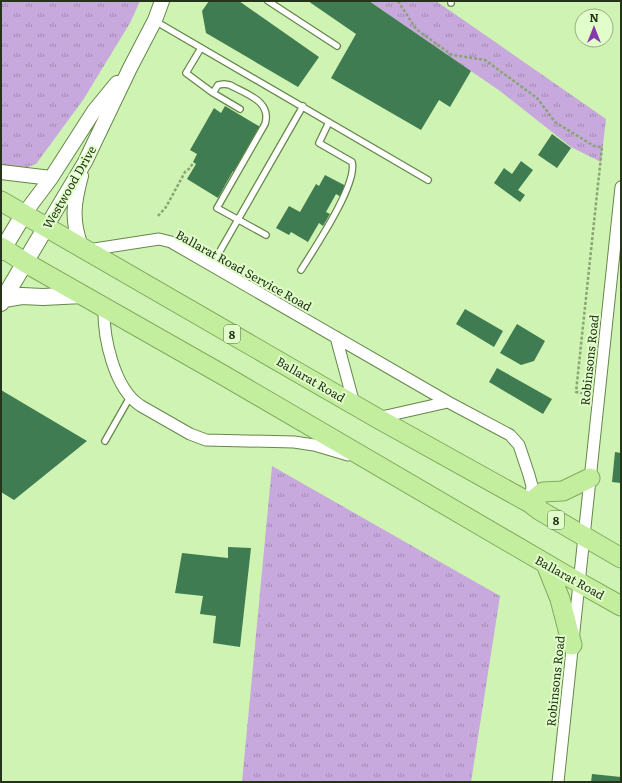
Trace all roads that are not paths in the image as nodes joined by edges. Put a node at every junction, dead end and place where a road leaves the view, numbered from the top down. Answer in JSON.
{"nodes":[{"id":1,"x":162,"y":1,"type":"edge"},
{"id":2,"x":268,"y":1,"type":"edge"},
{"id":3,"x":155,"y":20,"type":"junction"},
{"id":4,"x":337,"y":46,"type":"dead end"},
{"id":5,"x":201,"y":48,"type":"junction"},
{"id":6,"x":130,"y":68,"type":"junction"},
{"id":7,"x":213,"y":93,"type":"junction"},
{"id":8,"x":303,"y":106,"type":"junction"},
{"id":9,"x":240,"y":109,"type":"dead end"},
{"id":10,"x":329,"y":122,"type":"junction"},
{"id":11,"x":85,"y":162,"type":"junction"},
{"id":12,"x":1,"y":172,"type":"edge"},
{"id":13,"x":51,"y":178,"type":"junction"},
{"id":14,"x":428,"y":180,"type":"dead end"},
{"id":15,"x":621,"y":187,"type":"edge"},
{"id":16,"x":1,"y":201,"type":"edge"},
{"id":17,"x":24,"y":214,"type":"junction"},
{"id":18,"x":237,"y":220,"type":"junction"},
{"id":19,"x":46,"y":227,"type":"junction"},
{"id":20,"x":266,"y":236,"type":"dead end"},
{"id":21,"x":84,"y":248,"type":"junction"},
{"id":22,"x":2,"y":249,"type":"edge"},
{"id":23,"x":26,"y":263,"type":"junction"},
{"id":24,"x":212,"y":265,"type":"junction"},
{"id":25,"x":301,"y":270,"type":"dead end"},
{"id":26,"x":83,"y":295,"type":"junction"},
{"id":27,"x":2,"y":301,"type":"edge"},
{"id":28,"x":104,"y":307,"type":"junction"},
{"id":29,"x":336,"y":337,"type":"junction"},
{"id":30,"x":130,"y":397,"type":"junction"},
{"id":31,"x":448,"y":402,"type":"junction"},
{"id":32,"x":354,"y":404,"type":"junction"},
{"id":33,"x":377,"y":418,"type":"junction"},
{"id":34,"x":105,"y":441,"type":"dead end"},
{"id":35,"x":373,"y":463,"type":"junction"},
{"id":36,"x":590,"y":478,"type":"junction"},
{"id":37,"x":530,"y":503,"type":"junction"},
{"id":38,"x":583,"y":536,"type":"junction"},
{"id":39,"x":621,"y":558,"type":"edge"},
{"id":40,"x":546,"y":564,"type":"junction"},
{"id":41,"x":578,"y":582,"type":"junction"},
{"id":42,"x":621,"y":606,"type":"edge"},
{"id":43,"x":572,"y":645,"type":"junction"},
{"id":44,"x":558,"y":782,"type":"edge"}],
"edges":[{"from":1,"to":3,"type":"street","name":"Westwood Drive"},
{"from":2,"to":4,"type":"lane"},
{"from":3,"to":5,"type":"lane"},
{"from":3,"to":6,"type":"street","name":"Westwood Drive"},
{"from":5,"to":7,"type":"lane"},
{"from":5,"to":8,"type":"lane"},
{"from":6,"to":11,"type":"street","name":"Westwood Drive"},
{"from":6,"to":13,"type":"street","name":"Westwood Drive"},
{"from":7,"to":9,"type":"lane"},
{"from":7,"to":18,"type":"lane"},
{"from":8,"to":10,"type":"lane"},
{"from":8,"to":18,"type":"lane"},
{"from":10,"to":14,"type":"lane"},
{"from":10,"to":25,"type":"lane"},
{"from":11,"to":19,"type":"street","name":"Westwood Drive"},
{"from":11,"to":21,"type":"street"},
{"from":12,"to":13,"type":"street"},
{"from":13,"to":17,"type":"street","name":"Westwood Drive"},
{"from":15,"to":36,"type":"street","name":"Robinsons Road"},
{"from":16,"to":17,"type":"highway","name":"Ballarat Road","number":"8"},
{"from":17,"to":19,"type":"highway","name":"Ballarat Road","number":"8"},
{"from":17,"to":22,"type":"main road","name":"Westwood Drive"},
{"from":18,"to":20,"type":"lane"},
{"from":18,"to":24,"type":"lane"},
{"from":19,"to":21,"type":"highway","name":"Ballarat Road","number":"8"},
{"from":19,"to":23,"type":"main road","name":"Westwood Drive"},
{"from":21,"to":24,"type":"street","name":"Ballarat Road Service Road"},
{"from":21,"to":32,"type":"highway","name":"Ballarat Road","number":"8"},
{"from":22,"to":23,"type":"highway","name":"Ballarat Road"},
{"from":23,"to":26,"type":"highway","name":"Ballarat Road"},
{"from":23,"to":27,"type":"main road","name":"Westwood Drive"},
{"from":24,"to":29,"type":"street","name":"Ballarat Road Service Road"},
{"from":26,"to":27,"type":"main road"},
{"from":26,"to":28,"type":"highway","name":"Ballarat Road"},
{"from":28,"to":30,"type":"street","name":"Ballarat Road"},
{"from":28,"to":35,"type":"highway","name":"Ballarat Road"},
{"from":29,"to":31,"type":"street","name":"Ballarat Road Service Road"},
{"from":29,"to":32,"type":"street"},
{"from":30,"to":34,"type":"lane"},
{"from":30,"to":35,"type":"street","name":"Ballarat Road"},
{"from":31,"to":33,"type":"street"},
{"from":31,"to":37,"type":"street","name":"Ballarat Road Service Road"},
{"from":32,"to":33,"type":"highway","name":"Ballarat Road","number":"8"},
{"from":33,"to":37,"type":"highway","name":"Ballarat Road","number":"8"},
{"from":35,"to":40,"type":"highway","name":"Ballarat Road"},
{"from":36,"to":37,"type":"highway"},
{"from":36,"to":38,"type":"street","name":"Robinsons Road"},
{"from":37,"to":38,"type":"highway","name":"Ballarat Road","number":"8"},
{"from":38,"to":39,"type":"highway","name":"Ballarat Road","number":"8"},
{"from":38,"to":41,"type":"street","name":"Robinsons Road"},
{"from":40,"to":41,"type":"highway","name":"Ballarat Road"},
{"from":40,"to":43,"type":"highway"},
{"from":41,"to":42,"type":"highway","name":"Ballarat Road"},
{"from":41,"to":43,"type":"street","name":"Robinsons Road"},
{"from":43,"to":44,"type":"street","name":"Robinsons Road"}]}
